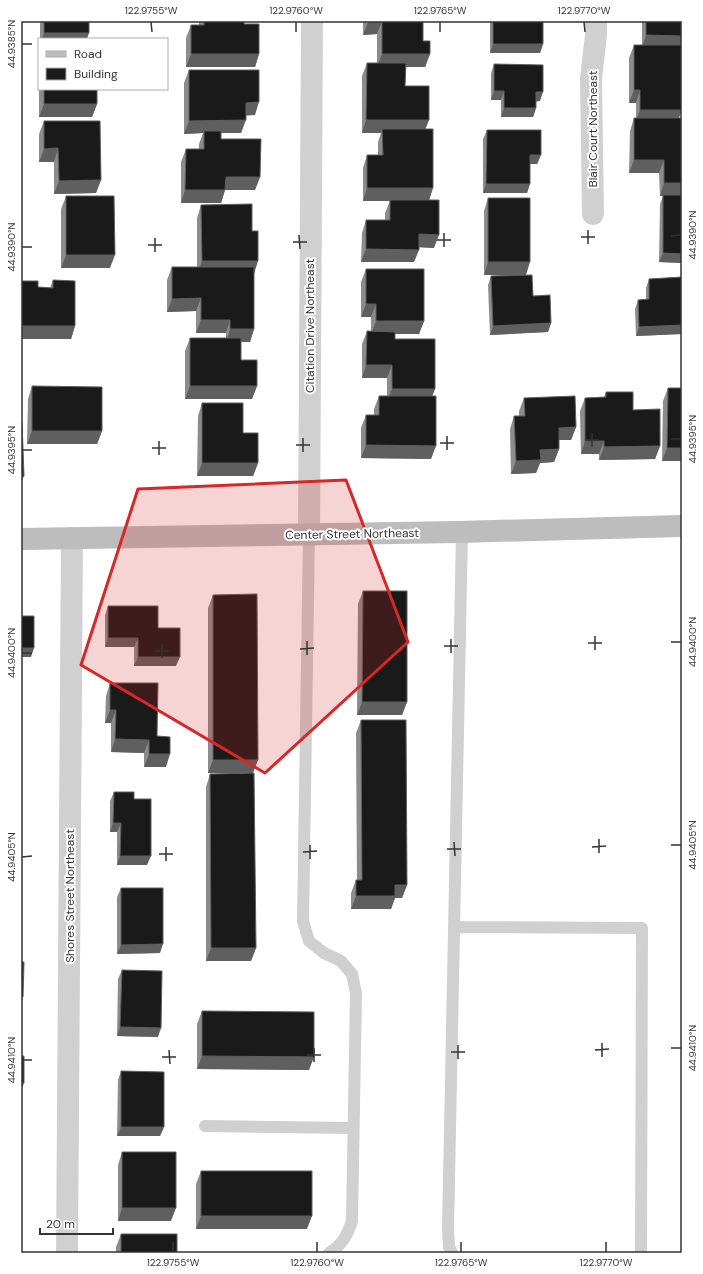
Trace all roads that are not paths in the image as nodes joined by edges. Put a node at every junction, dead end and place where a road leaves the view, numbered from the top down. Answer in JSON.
{"nodes":[{"id":1,"x":312,"y":21,"type":"edge"},
{"id":2,"x":596,"y":21,"type":"edge"},
{"id":3,"x":593,"y":214,"type":"dead end"},
{"id":4,"x":682,"y":526,"type":"edge"},
{"id":5,"x":462,"y":532,"type":"junction"},
{"id":6,"x":309,"y":534,"type":"junction"},
{"id":7,"x":72,"y":538,"type":"junction"},
{"id":8,"x":21,"y":539,"type":"edge"},
{"id":9,"x":454,"y":927,"type":"junction"},
{"id":10,"x":205,"y":1126,"type":"dead end"},
{"id":11,"x":353,"y":1128,"type":"junction"},
{"id":12,"x":67,"y":1253,"type":"edge"},
{"id":13,"x":329,"y":1253,"type":"edge"},
{"id":14,"x":452,"y":1253,"type":"edge"},
{"id":15,"x":641,"y":1253,"type":"edge"}],
"edges":[{"from":1,"to":6,"type":"street","name":"Citation Drive Northeast"},
{"from":2,"to":3,"type":"street","name":"Blair Court Northeast"},
{"from":4,"to":5,"type":"main road","name":"Center Street Northeast"},
{"from":5,"to":6,"type":"main road","name":"Center Street Northeast"},
{"from":5,"to":9,"type":"lane"},
{"from":6,"to":7,"type":"main road","name":"Center Street Northeast"},
{"from":6,"to":11,"type":"lane"},
{"from":7,"to":8,"type":"main road","name":"Center Street Northeast"},
{"from":7,"to":12,"type":"street","name":"Shores Street Northeast"},
{"from":9,"to":14,"type":"lane"},
{"from":9,"to":15,"type":"lane"},
{"from":10,"to":11,"type":"lane"},
{"from":11,"to":13,"type":"lane"}]}
